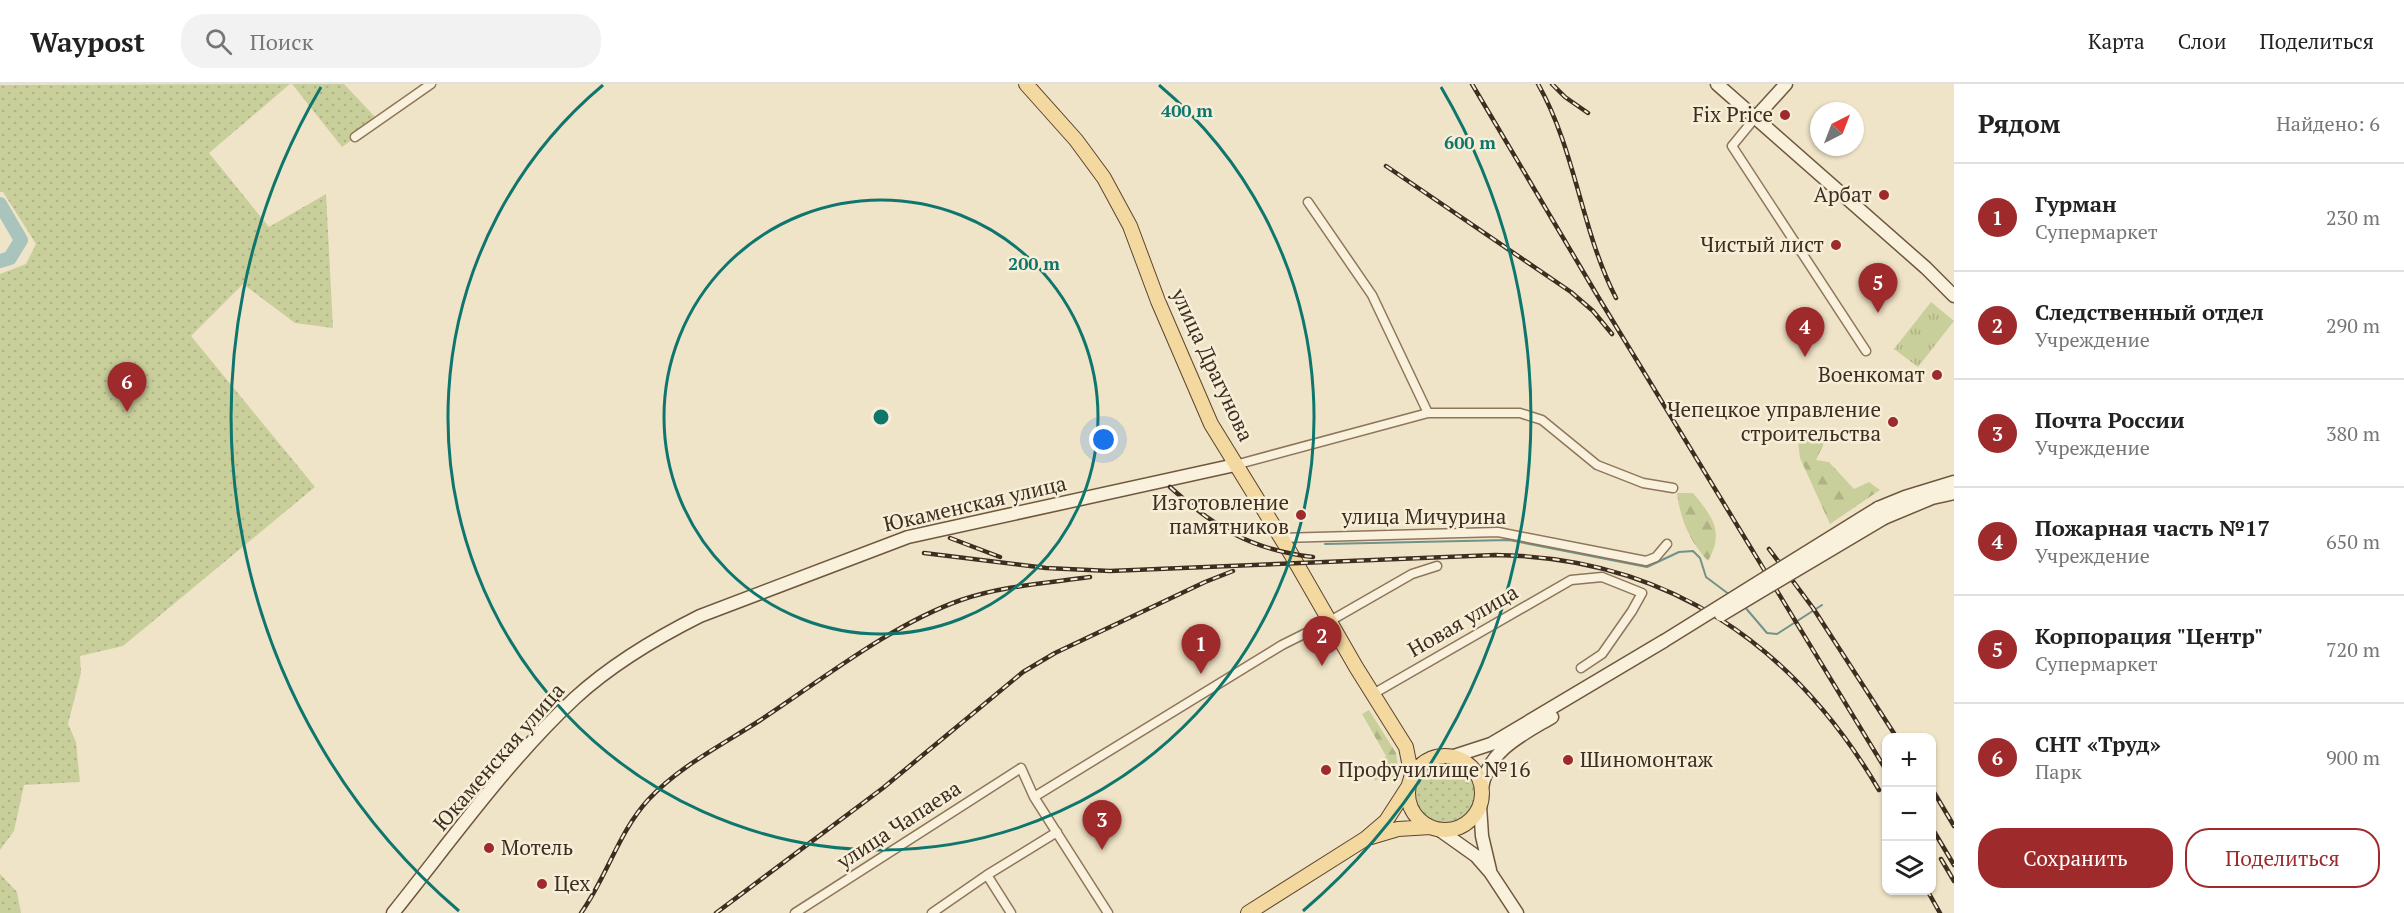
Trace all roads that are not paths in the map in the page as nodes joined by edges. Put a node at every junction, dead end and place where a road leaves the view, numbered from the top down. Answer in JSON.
{"nodes":[{"id":1,"x":432,"y":84,"type":"edge"},
{"id":2,"x":1026,"y":84,"type":"edge"},
{"id":3,"x":1717,"y":84,"type":"edge"},
{"id":4,"x":1727,"y":84,"type":"edge"},
{"id":5,"x":1786,"y":84,"type":"edge"},
{"id":6,"x":1757,"y":115,"type":"junction"},
{"id":7,"x":355,"y":137,"type":"dead end"},
{"id":8,"x":1308,"y":201,"type":"dead end"},
{"id":9,"x":1954,"y":285,"type":"edge"},
{"id":10,"x":1954,"y":296,"type":"edge"},
{"id":11,"x":1866,"y":351,"type":"dead end"},
{"id":12,"x":1428,"y":413,"type":"junction"},
{"id":13,"x":1235,"y":465,"type":"junction"},
{"id":14,"x":1954,"y":482,"type":"edge"},
{"id":15,"x":1673,"y":488,"type":"dead end"},
{"id":16,"x":1954,"y":493,"type":"edge"},
{"id":17,"x":1881,"y":513,"type":"junction"},
{"id":18,"x":1280,"y":538,"type":"junction"},
{"id":19,"x":1666,"y":544,"type":"dead end"},
{"id":20,"x":1437,"y":566,"type":"dead end"},
{"id":21,"x":1329,"y":621,"type":"junction"},
{"id":22,"x":1666,"y":644,"type":"junction"},
{"id":23,"x":1581,"y":668,"type":"dead end"},
{"id":24,"x":1372,"y":694,"type":"junction"},
{"id":25,"x":1395,"y":728,"type":"junction"},
{"id":26,"x":1444,"y":757,"type":"junction"},
{"id":27,"x":1411,"y":781,"type":"junction"},
{"id":28,"x":1482,"y":788,"type":"junction"},
{"id":29,"x":1034,"y":797,"type":"junction"},
{"id":30,"x":1480,"y":806,"type":"junction"},
{"id":31,"x":1435,"y":828,"type":"junction"},
{"id":32,"x":1057,"y":832,"type":"junction"},
{"id":33,"x":1365,"y":839,"type":"junction"},
{"id":34,"x":1490,"y":872,"type":"junction"},
{"id":35,"x":987,"y":875,"type":"junction"},
{"id":36,"x":393,"y":913,"type":"edge"},
{"id":37,"x":795,"y":913,"type":"edge"},
{"id":38,"x":932,"y":913,"type":"edge"},
{"id":39,"x":1011,"y":913,"type":"edge"},
{"id":40,"x":1108,"y":913,"type":"edge"},
{"id":41,"x":1248,"y":913,"type":"edge"},
{"id":42,"x":1517,"y":913,"type":"edge"}],
"edges":[{"from":1,"to":7,"type":"street"},
{"from":2,"to":13,"type":"main road","name":"улица Драгунова"},
{"from":3,"to":6,"type":"main road"},
{"from":4,"to":6,"type":"main road"},
{"from":5,"to":6,"type":"main road"},
{"from":6,"to":9,"type":"main road"},
{"from":6,"to":10,"type":"main road"},
{"from":6,"to":11,"type":"street"},
{"from":8,"to":12,"type":"street"},
{"from":12,"to":13,"type":"street","name":"Юкаменская улица"},
{"from":12,"to":15,"type":"street","name":"Юкаменская улица"},
{"from":13,"to":18,"type":"main road","name":"улица Драгунова"},
{"from":13,"to":36,"type":"main road","name":"Юкаменская улица"},
{"from":14,"to":17,"type":"main road"},
{"from":16,"to":17,"type":"main road"},
{"from":17,"to":22,"type":"main road","bridge":true},
{"from":18,"to":19,"type":"street","name":"улица Мичурина"},
{"from":18,"to":21,"type":"main road","name":"улица Драгунова"},
{"from":20,"to":21,"type":"street"},
{"from":21,"to":24,"type":"main road","name":"улица Драгунова"},
{"from":21,"to":29,"type":"street"},
{"from":22,"to":26,"type":"main road"},
{"from":22,"to":28,"type":"main road"},
{"from":23,"to":24,"type":"street","name":"Новая улица"},
{"from":24,"to":25,"type":"main road","name":"улица Драгунова"},
{"from":25,"to":26,"type":"main road","name":"улица Драгунова"},
{"from":25,"to":27,"type":"main road","name":"улица Драгунова"},
{"from":26,"to":27,"type":"main road"},
{"from":26,"to":28,"type":"main road"},
{"from":27,"to":31,"type":"main road"},
{"from":27,"to":33,"type":"main road"},
{"from":28,"to":30,"type":"main road"},
{"from":29,"to":32,"type":"street"},
{"from":29,"to":37,"type":"street","name":"улица Чапаева"},
{"from":30,"to":31,"type":"main road"},
{"from":30,"to":34,"type":"main road"},
{"from":31,"to":33,"type":"main road"},
{"from":31,"to":34,"type":"main road"},
{"from":32,"to":35,"type":"street"},
{"from":32,"to":40,"type":"street"},
{"from":33,"to":41,"type":"main road"},
{"from":34,"to":42,"type":"main road"},
{"from":35,"to":38,"type":"street"},
{"from":35,"to":39,"type":"street"}]}
